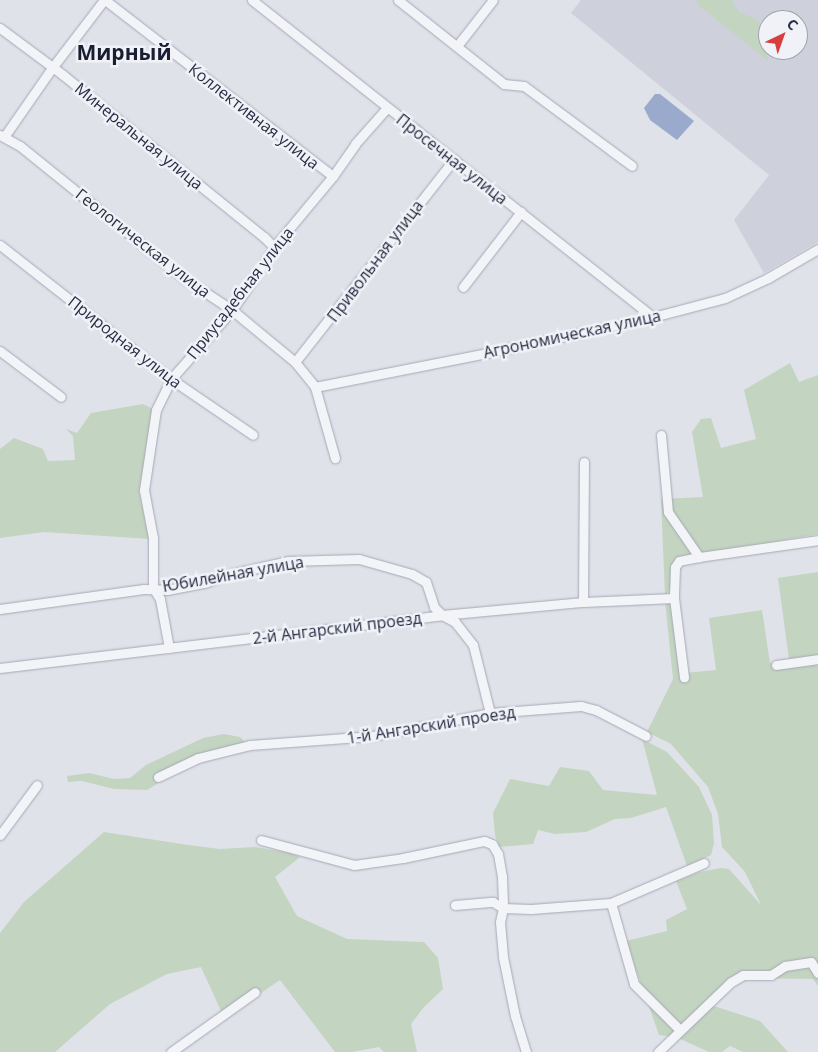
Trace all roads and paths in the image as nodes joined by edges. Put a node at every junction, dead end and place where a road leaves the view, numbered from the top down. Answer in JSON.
{"nodes":[{"id":1,"x":104,"y":0,"type":"edge"},
{"id":2,"x":252,"y":0,"type":"edge"},
{"id":3,"x":398,"y":0,"type":"edge"},
{"id":4,"x":493,"y":0,"type":"edge"},
{"id":5,"x":0,"y":28,"type":"edge"},
{"id":6,"x":457,"y":46,"type":"junction"},
{"id":7,"x":52,"y":68,"type":"junction"},
{"id":8,"x":387,"y":108,"type":"junction"},
{"id":9,"x":2,"y":136,"type":"edge"},
{"id":10,"x":454,"y":160,"type":"junction"},
{"id":11,"x":632,"y":166,"type":"dead end"},
{"id":12,"x":333,"y":176,"type":"junction"},
{"id":13,"x":521,"y":212,"type":"junction"},
{"id":14,"x":0,"y":245,"type":"edge"},
{"id":15,"x":275,"y":248,"type":"junction"},
{"id":16,"x":818,"y":249,"type":"edge"},
{"id":17,"x":463,"y":287,"type":"dead end"},
{"id":18,"x":232,"y":310,"type":"junction"},
{"id":19,"x":653,"y":317,"type":"junction"},
{"id":20,"x":0,"y":351,"type":"edge"},
{"id":21,"x":296,"y":362,"type":"junction"},
{"id":22,"x":171,"y":379,"type":"junction"},
{"id":23,"x":315,"y":386,"type":"junction"},
{"id":24,"x":60,"y":397,"type":"dead end"},
{"id":25,"x":253,"y":435,"type":"dead end"},
{"id":26,"x":661,"y":435,"type":"dead end"},
{"id":27,"x":335,"y":458,"type":"dead end"},
{"id":28,"x":584,"y":462,"type":"dead end"},
{"id":29,"x":818,"y":540,"type":"edge"},
{"id":30,"x":699,"y":557,"type":"junction"},
{"id":31,"x":153,"y":588,"type":"junction"},
{"id":32,"x":674,"y":598,"type":"junction"},
{"id":33,"x":583,"y":602,"type":"junction"},
{"id":34,"x":0,"y":609,"type":"edge"},
{"id":35,"x":442,"y":615,"type":"junction"},
{"id":36,"x":169,"y":648,"type":"junction"},
{"id":37,"x":818,"y":659,"type":"edge"},
{"id":38,"x":776,"y":665,"type":"dead end"},
{"id":39,"x":0,"y":668,"type":"edge"},
{"id":40,"x":684,"y":677,"type":"dead end"},
{"id":41,"x":490,"y":713,"type":"junction"},
{"id":42,"x":646,"y":736,"type":"dead end"},
{"id":43,"x":158,"y":777,"type":"dead end"},
{"id":44,"x":37,"y":785,"type":"dead end"},
{"id":45,"x":0,"y":835,"type":"edge"},
{"id":46,"x":261,"y":840,"type":"dead end"},
{"id":47,"x":704,"y":863,"type":"dead end"},
{"id":48,"x":612,"y":903,"type":"junction"},
{"id":49,"x":455,"y":905,"type":"dead end"},
{"id":50,"x":503,"y":908,"type":"junction"},
{"id":51,"x":818,"y":972,"type":"edge"},
{"id":52,"x":255,"y":992,"type":"dead end"},
{"id":53,"x":680,"y":1030,"type":"junction"},
{"id":54,"x":171,"y":1052,"type":"edge"},
{"id":55,"x":526,"y":1052,"type":"edge"},
{"id":56,"x":658,"y":1052,"type":"edge"}],
"edges":[{"from":1,"to":7,"type":"street"},
{"from":1,"to":12,"type":"street","name":"Коллективная улица"},
{"from":2,"to":8,"type":"street","name":"Просечная улица"},
{"from":3,"to":6,"type":"street"},
{"from":4,"to":6,"type":"street"},
{"from":5,"to":7,"type":"street","name":"Минеральная улица"},
{"from":6,"to":11,"type":"street"},
{"from":7,"to":9,"type":"street"},
{"from":7,"to":15,"type":"street","name":"Минеральная улица"},
{"from":8,"to":10,"type":"street","name":"Просечная улица"},
{"from":8,"to":12,"type":"street","name":"Приусадебная улица"},
{"from":9,"to":18,"type":"street","name":"Геологическая улица"},
{"from":10,"to":13,"type":"street","name":"Просечная улица"},
{"from":10,"to":21,"type":"street","name":"Привольная улица"},
{"from":12,"to":15,"type":"street","name":"Приусадебная улица"},
{"from":13,"to":17,"type":"street"},
{"from":13,"to":19,"type":"street","name":"Просечная улица"},
{"from":14,"to":22,"type":"street","name":"Природная улица"},
{"from":15,"to":18,"type":"street","name":"Приусадебная улица"},
{"from":16,"to":19,"type":"street","name":"Агрономическая улица"},
{"from":18,"to":21,"type":"street","name":"Геологическая улица"},
{"from":18,"to":22,"type":"street","name":"Приусадебная улица"},
{"from":19,"to":23,"type":"street","name":"Агрономическая улица"},
{"from":20,"to":24,"type":"street"},
{"from":21,"to":23,"type":"street","name":"Геологическая улица"},
{"from":22,"to":25,"type":"street","name":"Природная улица"},
{"from":22,"to":31,"type":"street","name":"Приусадебная улица"},
{"from":23,"to":27,"type":"street","name":"Геологическая улица"},
{"from":26,"to":30,"type":"street"},
{"from":28,"to":33,"type":"street"},
{"from":29,"to":30,"type":"street"},
{"from":30,"to":32,"type":"street"},
{"from":31,"to":34,"type":"street","name":"Юбилейная улица"},
{"from":31,"to":35,"type":"street","name":"Юбилейная улица"},
{"from":31,"to":36,"type":"street","name":"Приусадебная улица"},
{"from":32,"to":33,"type":"street","name":"2-й Ангарский проезд"},
{"from":32,"to":40,"type":"street"},
{"from":33,"to":35,"type":"street","name":"2-й Ангарский проезд"},
{"from":35,"to":36,"type":"street","name":"2-й Ангарский проезд"},
{"from":35,"to":41,"type":"street"},
{"from":36,"to":39,"type":"street","name":"2-й Ангарский проезд"},
{"from":37,"to":38,"type":"street"},
{"from":41,"to":42,"type":"street","name":"1-й Ангарский проезд"},
{"from":41,"to":43,"type":"street","name":"1-й Ангарский проезд"},
{"from":44,"to":45,"type":"street"},
{"from":46,"to":50,"type":"street"},
{"from":47,"to":48,"type":"street"},
{"from":48,"to":50,"type":"street"},
{"from":48,"to":53,"type":"street"},
{"from":49,"to":50,"type":"street"},
{"from":50,"to":55,"type":"street"},
{"from":51,"to":53,"type":"street"},
{"from":52,"to":54,"type":"street"},
{"from":53,"to":56,"type":"street"}]}
